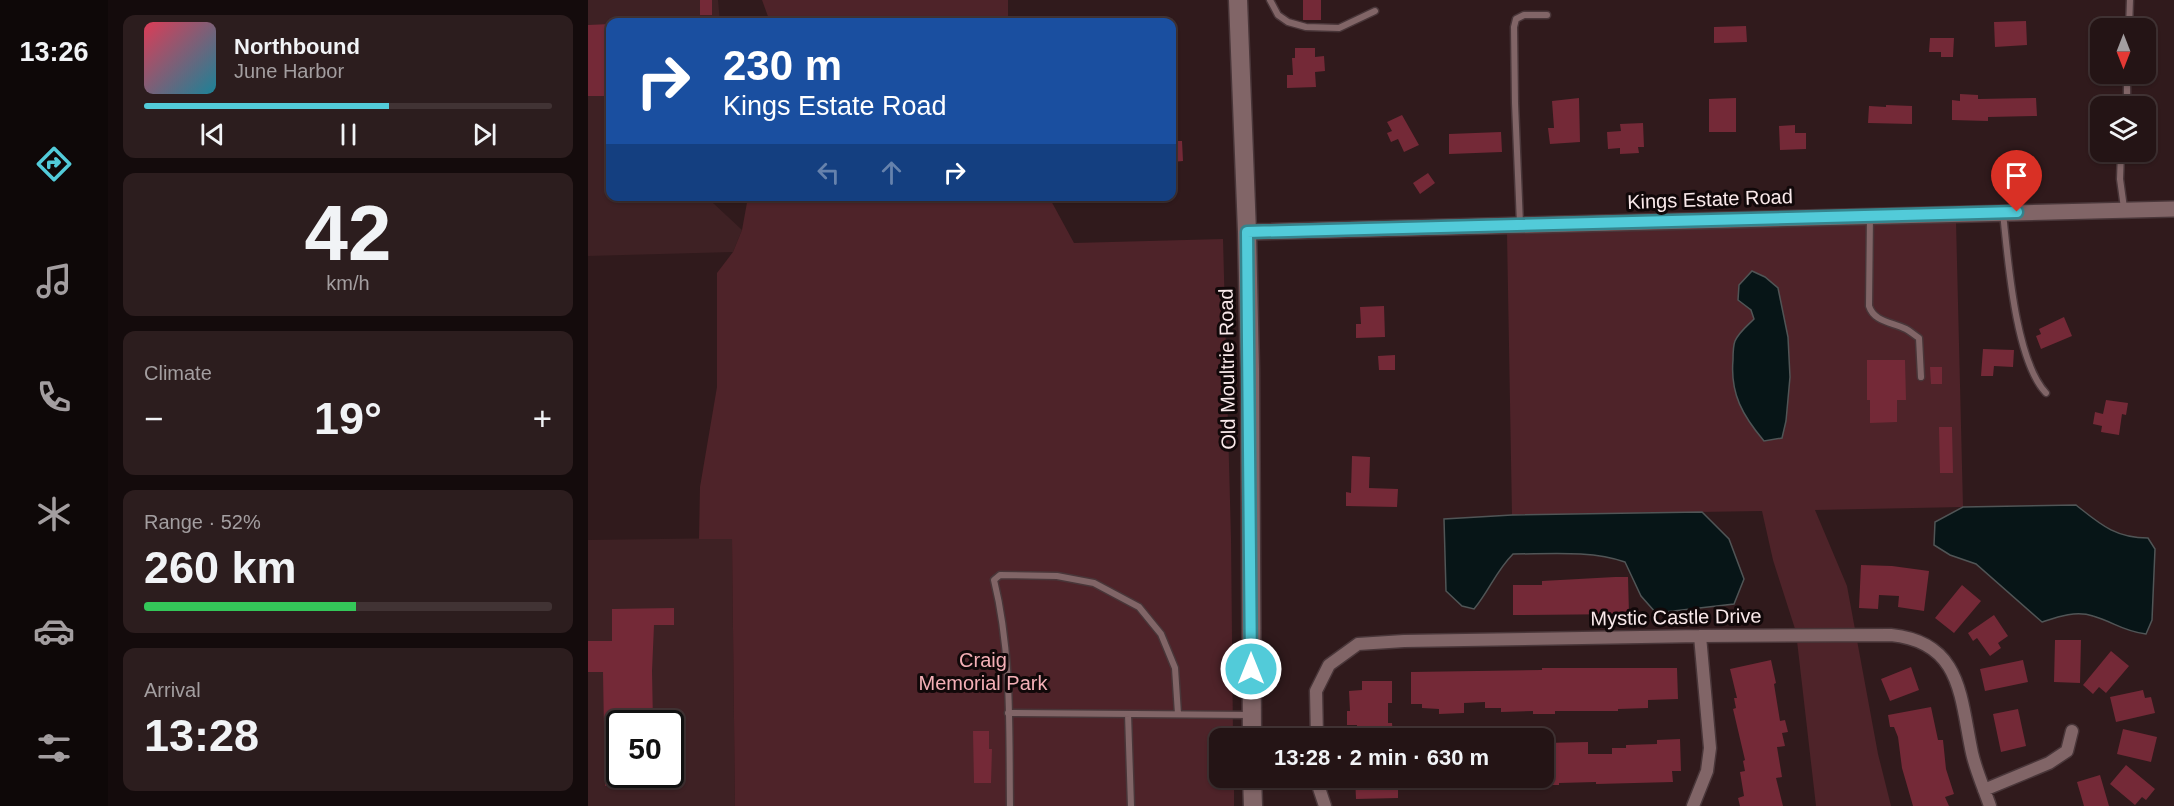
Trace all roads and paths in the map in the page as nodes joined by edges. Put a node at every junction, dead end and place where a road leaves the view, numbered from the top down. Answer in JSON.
{"nodes":[{"id":1,"x":1238,"y":0,"type":"edge"},
{"id":2,"x":1270,"y":0,"type":"edge"},
{"id":3,"x":2130,"y":0,"type":"edge"},
{"id":4,"x":1375,"y":11,"type":"dead end"},
{"id":5,"x":1547,"y":15,"type":"dead end"},
{"id":6,"x":2129,"y":18,"type":"edge"},
{"id":7,"x":2121,"y":162,"type":"edge"},
{"id":8,"x":2124,"y":209,"type":"junction"},
{"id":9,"x":2174,"y":209,"type":"edge"},
{"id":10,"x":2003,"y":213,"type":"junction"},
{"id":11,"x":1870,"y":216,"type":"junction"},
{"id":12,"x":1520,"y":225,"type":"junction"},
{"id":13,"x":1247,"y":232,"type":"junction"},
{"id":14,"x":1921,"y":377,"type":"dead end"},
{"id":15,"x":2046,"y":393,"type":"dead end"},
{"id":16,"x":1700,"y":636,"type":"junction"},
{"id":17,"x":1008,"y":713,"type":"junction"},
{"id":18,"x":1128,"y":714,"type":"junction"},
{"id":19,"x":1178,"y":714,"type":"junction"},
{"id":20,"x":1251,"y":715,"type":"junction"},
{"id":21,"x":1252,"y":728,"type":"edge"},
{"id":22,"x":1317,"y":728,"type":"edge"},
{"id":23,"x":2072,"y":731,"type":"dead end"},
{"id":24,"x":1252,"y":788,"type":"edge"},
{"id":25,"x":1319,"y":788,"type":"edge"},
{"id":26,"x":1984,"y":790,"type":"junction"},
{"id":27,"x":1010,"y":806,"type":"edge"},
{"id":28,"x":1131,"y":806,"type":"edge"},
{"id":29,"x":1253,"y":806,"type":"edge"},
{"id":30,"x":1325,"y":806,"type":"edge"},
{"id":31,"x":1693,"y":806,"type":"edge"},
{"id":32,"x":1990,"y":806,"type":"edge"}],
"edges":[{"from":1,"to":13,"type":"main road","name":"Old Moultrie Road"},
{"from":2,"to":4,"type":"lane"},
{"from":3,"to":6,"type":"lane"},
{"from":5,"to":12,"type":"lane"},
{"from":7,"to":8,"type":"lane"},
{"from":8,"to":9,"type":"street","name":"Kings Estate Road"},
{"from":8,"to":10,"type":"street","name":"Kings Estate Road"},
{"from":10,"to":11,"type":"street","name":"Kings Estate Road"},
{"from":10,"to":15,"type":"lane"},
{"from":11,"to":12,"type":"street","name":"Kings Estate Road"},
{"from":11,"to":14,"type":"lane"},
{"from":12,"to":13,"type":"street","name":"Kings Estate Road"},
{"from":13,"to":20,"type":"main road","name":"Old Moultrie Road"},
{"from":16,"to":22,"type":"street","name":"Mystic Castle Drive"},
{"from":16,"to":26,"type":"street","name":"Mystic Castle Drive"},
{"from":16,"to":31,"type":"street"},
{"from":17,"to":18,"type":"lane"},
{"from":17,"to":19,"type":"lane"},
{"from":17,"to":27,"type":"lane"},
{"from":18,"to":19,"type":"lane"},
{"from":18,"to":28,"type":"lane"},
{"from":19,"to":20,"type":"lane"},
{"from":20,"to":21,"type":"main road","name":"Old Moultrie Road"},
{"from":23,"to":26,"type":"street"},
{"from":24,"to":29,"type":"main road"},
{"from":25,"to":30,"type":"street"},
{"from":26,"to":32,"type":"street","name":"Mystic Castle Drive"}]}
